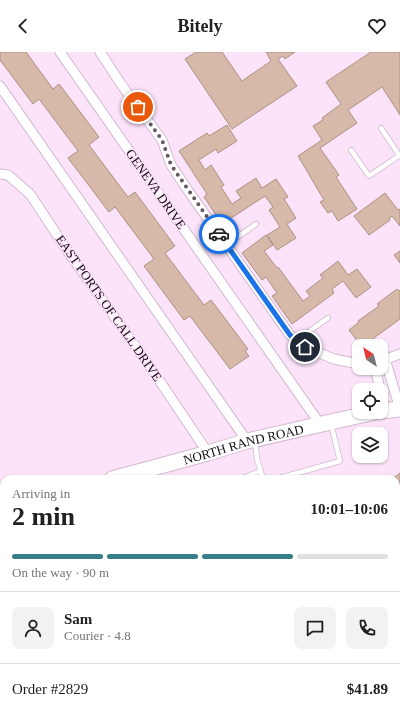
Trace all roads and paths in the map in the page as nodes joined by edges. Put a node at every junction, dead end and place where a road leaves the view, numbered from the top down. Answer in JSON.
{"nodes":[{"id":1,"x":60,"y":52,"type":"edge"},
{"id":2,"x":100,"y":52,"type":"edge"},
{"id":3,"x":0,"y":86,"type":"edge"},
{"id":4,"x":381,"y":128,"type":"dead end"},
{"id":5,"x":351,"y":150,"type":"dead end"},
{"id":6,"x":400,"y":155,"type":"edge"},
{"id":7,"x":0,"y":174,"type":"edge"},
{"id":8,"x":256,"y":224,"type":"dead end"},
{"id":9,"x":226,"y":245,"type":"junction"},
{"id":10,"x":328,"y":318,"type":"dead end"},
{"id":11,"x":297,"y":340,"type":"junction"},
{"id":12,"x":400,"y":354,"type":"edge"},
{"id":13,"x":388,"y":358,"type":"edge"},
{"id":14,"x":352,"y":363,"type":"edge"},
{"id":15,"x":352,"y":417,"type":"edge"},
{"id":16,"x":325,"y":423,"type":"junction"},
{"id":17,"x":251,"y":440,"type":"junction"},
{"id":18,"x":208,"y":453,"type":"junction"},
{"id":19,"x":261,"y":471,"type":"junction"},
{"id":20,"x":127,"y":475,"type":"edge"},
{"id":21,"x":250,"y":475,"type":"edge"},
{"id":22,"x":262,"y":475,"type":"edge"},
{"id":23,"x":290,"y":475,"type":"edge"}],
"edges":[{"from":1,"to":16,"type":"street","name":"GENEVA DRIVE"},
{"from":2,"to":9,"type":"street"},
{"from":3,"to":17,"type":"street"},
{"from":4,"to":6,"type":"lane"},
{"from":5,"to":6,"type":"lane"},
{"from":7,"to":18,"type":"street","name":"EAST PORTS OF CALL DRIVE"},
{"from":8,"to":9,"type":"lane"},
{"from":9,"to":11,"type":"street"},
{"from":10,"to":11,"type":"lane"},
{"from":11,"to":14,"type":"street"},
{"from":12,"to":13,"type":"street"},
{"from":15,"to":16,"type":"main road","name":"NORTH RAND ROAD"},
{"from":16,"to":17,"type":"main road","name":"NORTH RAND ROAD"},
{"from":16,"to":23,"type":"lane"},
{"from":17,"to":18,"type":"main road","name":"NORTH RAND ROAD"},
{"from":17,"to":19,"type":"lane"},
{"from":18,"to":20,"type":"main road","name":"NORTH RAND ROAD"},
{"from":19,"to":21,"type":"lane"},
{"from":19,"to":22,"type":"lane"}]}
